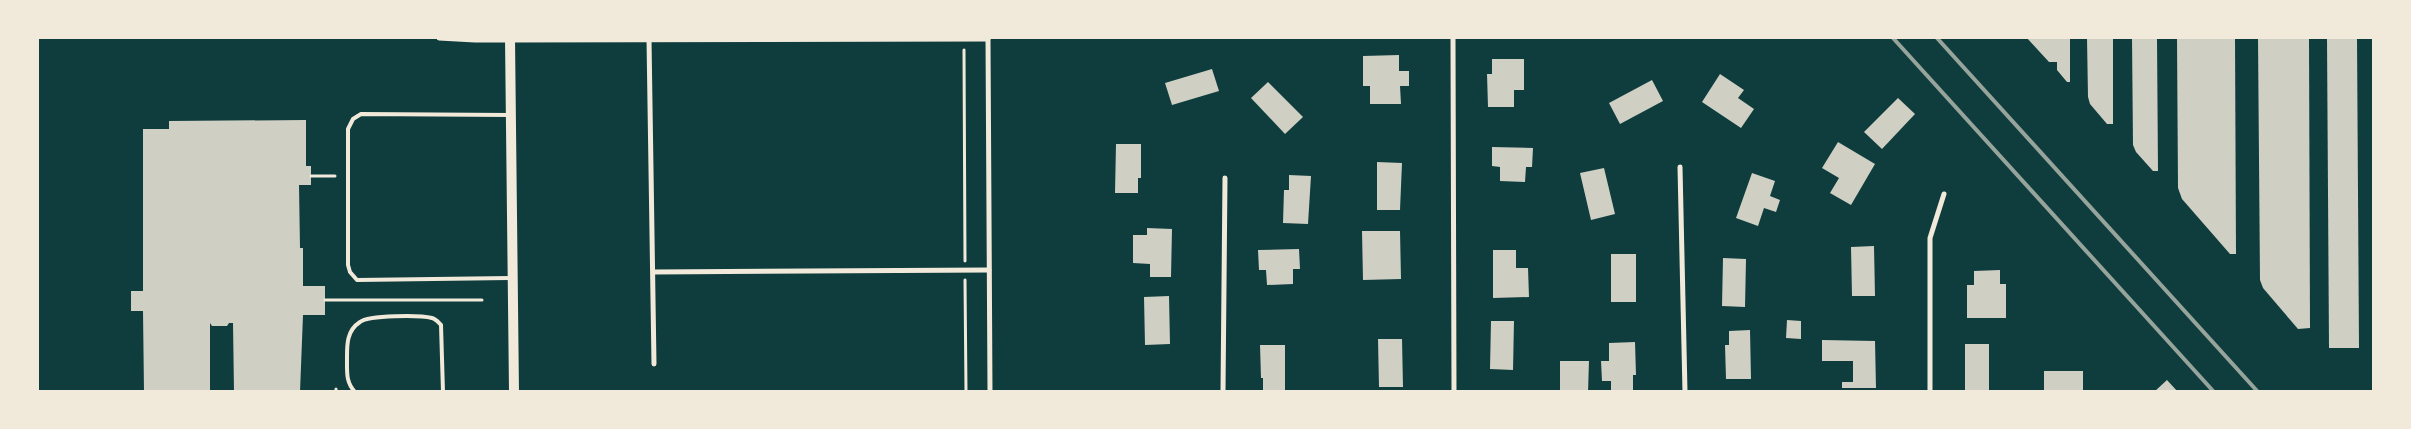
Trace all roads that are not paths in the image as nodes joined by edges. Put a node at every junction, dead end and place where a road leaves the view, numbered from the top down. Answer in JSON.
{"nodes":[{"id":1,"x":439,"y":38,"type":"edge"},
{"id":2,"x":510,"y":38,"type":"edge"},
{"id":3,"x":856,"y":38,"type":"edge"},
{"id":4,"x":988,"y":38,"type":"edge"},
{"id":5,"x":1453,"y":38,"type":"edge"},
{"id":6,"x":649,"y":39,"type":"junction"},
{"id":7,"x":510,"y":115,"type":"junction"},
{"id":8,"x":1680,"y":167,"type":"dead end"},
{"id":9,"x":1225,"y":178,"type":"dead end"},
{"id":10,"x":1944,"y":194,"type":"dead end"},
{"id":11,"x":989,"y":270,"type":"junction"},
{"id":12,"x":654,"y":272,"type":"junction"},
{"id":13,"x":513,"y":278,"type":"junction"},
{"id":14,"x":654,"y":364,"type":"dead end"},
{"id":15,"x":356,"y":392,"type":"edge"},
{"id":16,"x":443,"y":392,"type":"edge"},
{"id":17,"x":514,"y":392,"type":"edge"},
{"id":18,"x":990,"y":392,"type":"edge"},
{"id":19,"x":1223,"y":392,"type":"edge"},
{"id":20,"x":1454,"y":392,"type":"edge"},
{"id":21,"x":1685,"y":392,"type":"edge"},
{"id":22,"x":1930,"y":392,"type":"edge"}],
"edges":[{"from":1,"to":2,"type":"street"},
{"from":2,"to":6,"type":"street"},
{"from":2,"to":7,"type":"main road"},
{"from":3,"to":4,"type":"street"},
{"from":3,"to":6,"type":"street"},
{"from":4,"to":11,"type":"street"},
{"from":5,"to":20,"type":"street"},
{"from":6,"to":12,"type":"street"},
{"from":7,"to":13,"type":"main road"},
{"from":7,"to":13,"type":"lane"},
{"from":8,"to":21,"type":"street"},
{"from":9,"to":19,"type":"street"},
{"from":10,"to":22,"type":"street"},
{"from":11,"to":12,"type":"street"},
{"from":11,"to":18,"type":"street"},
{"from":12,"to":14,"type":"street"},
{"from":13,"to":17,"type":"main road"},
{"from":15,"to":16,"type":"lane"}]}
